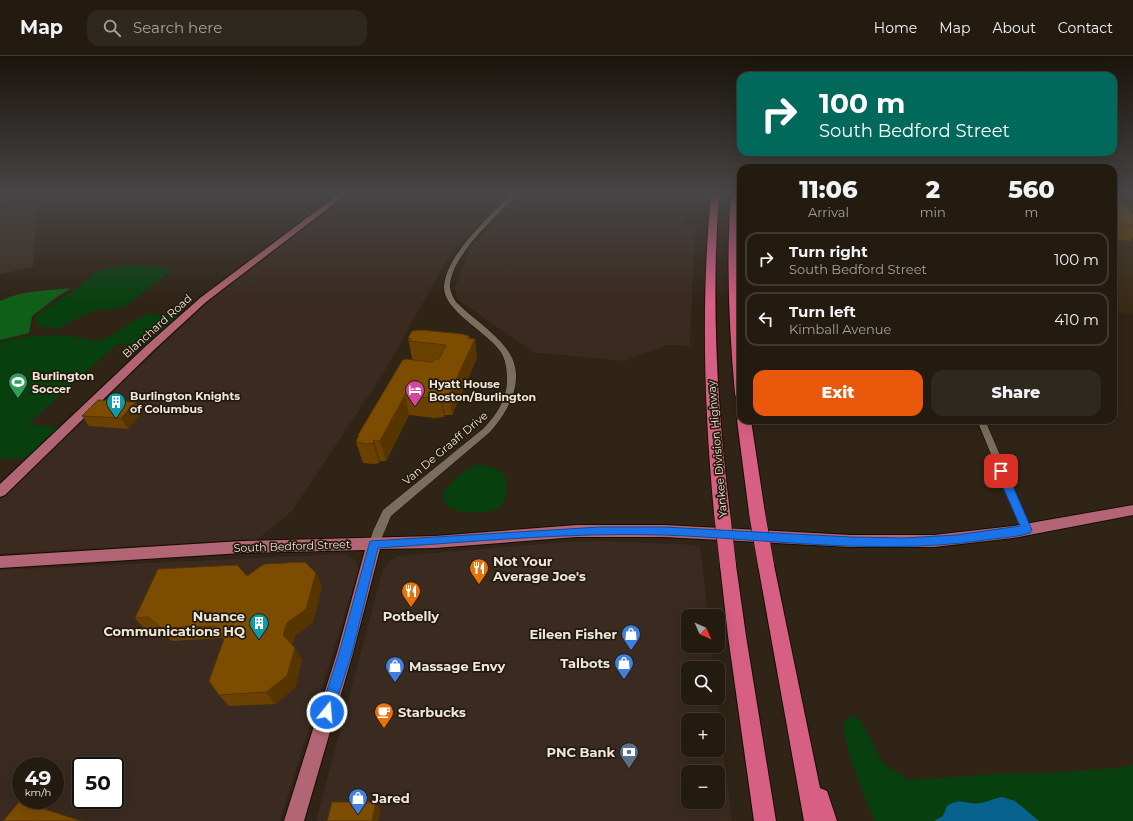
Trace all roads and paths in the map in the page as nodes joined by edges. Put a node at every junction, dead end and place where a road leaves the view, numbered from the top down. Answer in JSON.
{"nodes":[{"id":1,"x":297,"y":230,"type":"edge"},
{"id":2,"x":481,"y":230,"type":"edge"},
{"id":3,"x":712,"y":230,"type":"edge"},
{"id":4,"x":734,"y":230,"type":"edge"},
{"id":5,"x":737,"y":354,"type":"edge"},
{"id":6,"x":745,"y":424,"type":"edge"},
{"id":7,"x":982,"y":424,"type":"edge"},
{"id":8,"x":0,"y":492,"type":"edge"},
{"id":9,"x":1133,"y":510,"type":"edge"},
{"id":10,"x":1027,"y":530,"type":"junction"},
{"id":11,"x":374,"y":544,"type":"junction"},
{"id":12,"x":0,"y":562,"type":"edge"},
{"id":13,"x":798,"y":729,"type":"junction"},
{"id":14,"x":294,"y":821,"type":"edge"},
{"id":15,"x":765,"y":821,"type":"edge"},
{"id":16,"x":816,"y":821,"type":"edge"},
{"id":17,"x":826,"y":821,"type":"edge"}],
"edges":[{"from":1,"to":8,"type":"main road","name":"Blanchard Road"},
{"from":2,"to":11,"type":"street","name":"Van De Graaff Drive"},
{"from":3,"to":15,"type":"highway","name":"Yankee Division Highway","bridge":true},
{"from":4,"to":5,"type":"highway"},
{"from":6,"to":13,"type":"highway","bridge":true},
{"from":7,"to":10,"type":"street"},
{"from":9,"to":10,"type":"main road","name":"South Bedford Street"},
{"from":10,"to":11,"type":"main road","name":"South Bedford Street"},
{"from":11,"to":12,"type":"main road","name":"South Bedford Street"},
{"from":11,"to":14,"type":"main road"},
{"from":13,"to":16,"type":"highway"},
{"from":13,"to":17,"type":"highway"}]}
